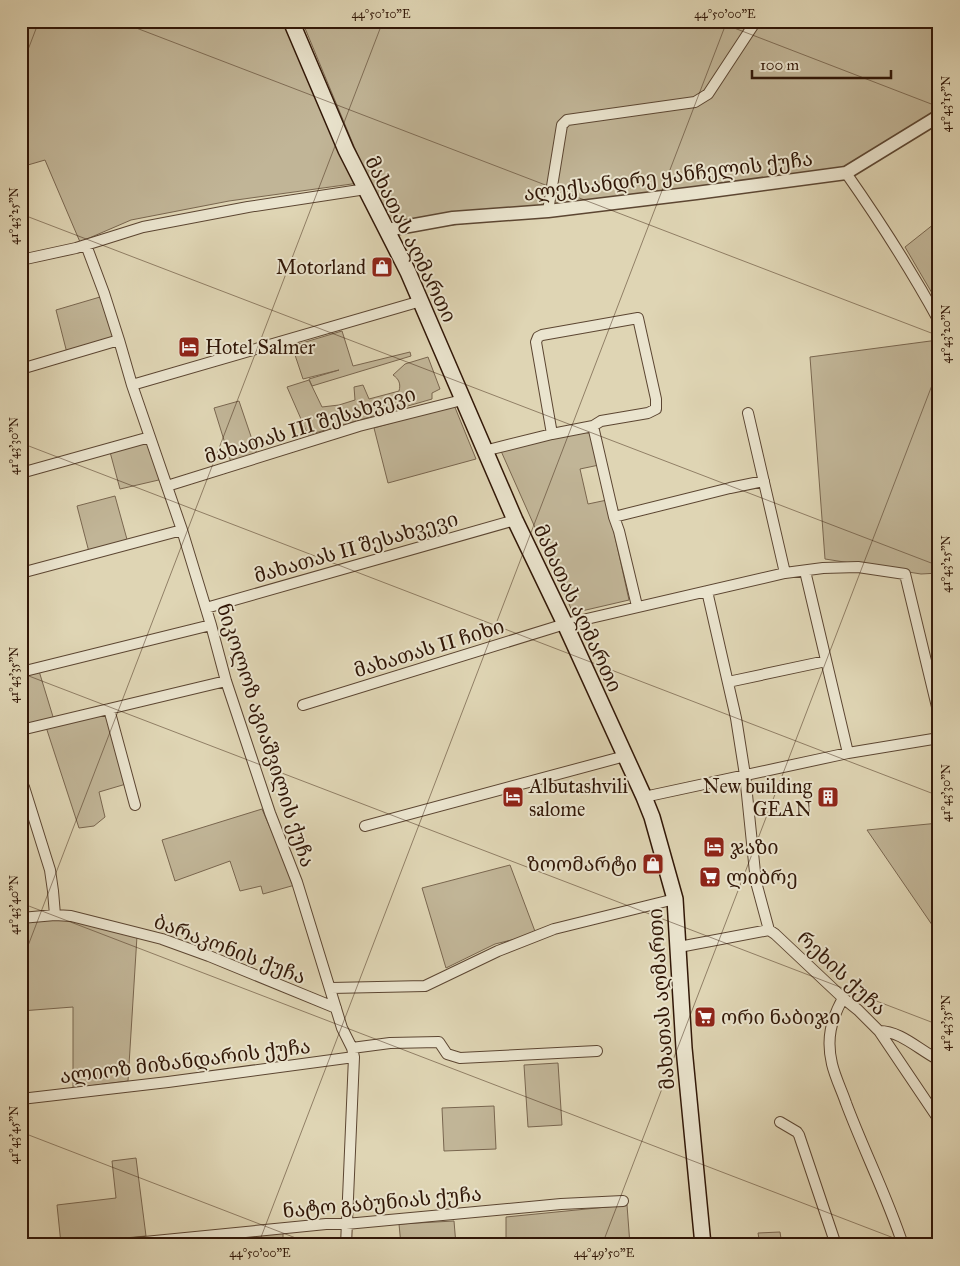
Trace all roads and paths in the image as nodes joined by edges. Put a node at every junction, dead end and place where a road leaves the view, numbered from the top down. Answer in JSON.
{"nodes":[{"id":1,"x":291,"y":21,"type":"edge"},
{"id":2,"x":756,"y":21,"type":"edge"},
{"id":3,"x":939,"y":116,"type":"edge"},
{"id":4,"x":846,"y":173,"type":"junction"},
{"id":5,"x":366,"y":189,"type":"junction"},
{"id":6,"x":548,"y":211,"type":"junction"},
{"id":7,"x":387,"y":230,"type":"junction"},
{"id":8,"x":86,"y":245,"type":"junction"},
{"id":9,"x":21,"y":260,"type":"edge"},
{"id":10,"x":420,"y":301,"type":"junction"},
{"id":11,"x":939,"y":321,"type":"edge"},
{"id":12,"x":120,"y":340,"type":"junction"},
{"id":13,"x":21,"y":369,"type":"edge"},
{"id":14,"x":132,"y":385,"type":"junction"},
{"id":15,"x":462,"y":400,"type":"junction"},
{"id":16,"x":748,"y":413,"type":"dead end"},
{"id":17,"x":593,"y":426,"type":"junction"},
{"id":18,"x":552,"y":434,"type":"junction"},
{"id":19,"x":150,"y":437,"type":"junction"},
{"id":20,"x":484,"y":451,"type":"junction"},
{"id":21,"x":21,"y":473,"type":"edge"},
{"id":22,"x":764,"y":481,"type":"junction"},
{"id":23,"x":167,"y":486,"type":"junction"},
{"id":24,"x":614,"y":517,"type":"junction"},
{"id":25,"x":515,"y":520,"type":"junction"},
{"id":26,"x":182,"y":530,"type":"junction"},
{"id":27,"x":805,"y":571,"type":"junction"},
{"id":28,"x":21,"y":573,"type":"edge"},
{"id":29,"x":785,"y":573,"type":"junction"},
{"id":30,"x":707,"y":591,"type":"junction"},
{"id":31,"x":637,"y":606,"type":"junction"},
{"id":32,"x":206,"y":608,"type":"junction"},
{"id":33,"x":566,"y":624,"type":"junction"},
{"id":34,"x":212,"y":625,"type":"junction"},
{"id":35,"x":826,"y":661,"type":"junction"},
{"id":36,"x":21,"y":672,"type":"edge"},
{"id":37,"x":226,"y":681,"type":"junction"},
{"id":38,"x":728,"y":682,"type":"junction"},
{"id":39,"x":303,"y":705,"type":"dead end"},
{"id":40,"x":109,"y":710,"type":"junction"},
{"id":41,"x":939,"y":715,"type":"edge"},
{"id":42,"x":21,"y":730,"type":"edge"},
{"id":43,"x":939,"y":738,"type":"edge"},
{"id":44,"x":848,"y":753,"type":"junction"},
{"id":45,"x":625,"y":756,"type":"junction"},
{"id":46,"x":745,"y":775,"type":"junction"},
{"id":47,"x":24,"y":787,"type":"dead end"},
{"id":48,"x":644,"y":796,"type":"junction"},
{"id":49,"x":135,"y":805,"type":"dead end"},
{"id":50,"x":365,"y":826,"type":"dead end"},
{"id":51,"x":675,"y":899,"type":"junction"},
{"id":52,"x":54,"y":916,"type":"junction"},
{"id":53,"x":21,"y":918,"type":"edge"},
{"id":54,"x":769,"y":930,"type":"junction"},
{"id":55,"x":679,"y":947,"type":"junction"},
{"id":56,"x":331,"y":988,"type":"junction"},
{"id":57,"x":843,"y":998,"type":"junction"},
{"id":58,"x":336,"y":1008,"type":"junction"},
{"id":59,"x":879,"y":1031,"type":"junction"},
{"id":60,"x":598,"y":1051,"type":"dead end"},
{"id":61,"x":353,"y":1053,"type":"junction"},
{"id":62,"x":939,"y":1060,"type":"edge"},
{"id":63,"x":21,"y":1099,"type":"edge"},
{"id":64,"x":939,"y":1120,"type":"edge"},
{"id":65,"x":780,"y":1122,"type":"dead end"},
{"id":66,"x":623,"y":1201,"type":"dead end"},
{"id":67,"x":346,"y":1224,"type":"junction"},
{"id":68,"x":902,"y":1244,"type":"edge"},
{"id":69,"x":114,"y":1245,"type":"edge"},
{"id":70,"x":346,"y":1245,"type":"edge"},
{"id":71,"x":703,"y":1245,"type":"edge"},
{"id":72,"x":836,"y":1245,"type":"edge"}],
"edges":[{"from":1,"to":5,"type":"main road","name":"მახათას აღმართი"},
{"from":2,"to":6,"type":"street"},
{"from":3,"to":4,"type":"street","name":"ალექსანდრე ყანჩელის ქუჩა"},
{"from":4,"to":6,"type":"street","name":"ალექსანდრე ყანჩელის ქუჩა"},
{"from":4,"to":11,"type":"street"},
{"from":5,"to":7,"type":"main road","name":"მახათას აღმართი"},
{"from":5,"to":8,"type":"street"},
{"from":6,"to":7,"type":"street","name":"ალექსანდრე ყანჩელის ქუჩა"},
{"from":7,"to":10,"type":"main road","name":"მახათას აღმართი"},
{"from":8,"to":9,"type":"street"},
{"from":8,"to":12,"type":"street","name":"ნიკოლოზ აგიაშვილის ქუჩა"},
{"from":10,"to":14,"type":"street"},
{"from":10,"to":15,"type":"main road","name":"მახათას აღმართი"},
{"from":12,"to":13,"type":"street"},
{"from":12,"to":14,"type":"street","name":"ნიკოლოზ აგიაშვილის ქუჩა"},
{"from":14,"to":19,"type":"street","name":"ნიკოლოზ აგიაშვილის ქუჩა"},
{"from":15,"to":20,"type":"main road","name":"მახათას აღმართი"},
{"from":15,"to":23,"type":"street","name":"მახათას III შესახვევი"},
{"from":16,"to":22,"type":"street"},
{"from":17,"to":18,"type":"street"},
{"from":17,"to":18,"type":"street"},
{"from":17,"to":24,"type":"street"},
{"from":18,"to":20,"type":"street"},
{"from":19,"to":21,"type":"street"},
{"from":19,"to":23,"type":"street","name":"ნიკოლოზ აგიაშვილის ქუჩა"},
{"from":20,"to":25,"type":"main road","name":"მახათას აღმართი"},
{"from":22,"to":24,"type":"street"},
{"from":22,"to":29,"type":"street"},
{"from":23,"to":26,"type":"street","name":"ნიკოლოზ აგიაშვილის ქუჩა"},
{"from":24,"to":31,"type":"street"},
{"from":25,"to":32,"type":"street","name":"მახათას II შესახვევი"},
{"from":25,"to":33,"type":"main road","name":"მახათას აღმართი"},
{"from":26,"to":28,"type":"street"},
{"from":26,"to":32,"type":"street","name":"ნიკოლოზ აგიაშვილის ქუჩა"},
{"from":27,"to":29,"type":"street","name":"მახათას II ჩიხი"},
{"from":27,"to":35,"type":"street"},
{"from":27,"to":41,"type":"street","name":"მახათას II ჩიხი"},
{"from":29,"to":30,"type":"street","name":"მახათას II ჩიხი"},
{"from":30,"to":31,"type":"street","name":"მახათას II ჩიხი"},
{"from":30,"to":38,"type":"street"},
{"from":31,"to":33,"type":"street","name":"მახათას II ჩიხი"},
{"from":32,"to":34,"type":"street","name":"ნიკოლოზ აგიაშვილის ქუჩა"},
{"from":33,"to":39,"type":"street","name":"მახათას II ჩიხი"},
{"from":33,"to":45,"type":"main road","name":"მახათას აღმართი"},
{"from":34,"to":36,"type":"street"},
{"from":34,"to":37,"type":"street","name":"ნიკოლოზ აგიაშვილის ქუჩა"},
{"from":35,"to":38,"type":"street"},
{"from":35,"to":44,"type":"street"},
{"from":37,"to":40,"type":"street"},
{"from":37,"to":56,"type":"street","name":"ნიკოლოზ აგიაშვილის ქუჩა"},
{"from":38,"to":46,"type":"street"},
{"from":40,"to":42,"type":"street"},
{"from":40,"to":49,"type":"street"},
{"from":43,"to":44,"type":"street"},
{"from":44,"to":46,"type":"street"},
{"from":45,"to":48,"type":"main road","name":"მახათას აღმართი"},
{"from":45,"to":50,"type":"street"},
{"from":46,"to":48,"type":"street"},
{"from":46,"to":54,"type":"street"},
{"from":47,"to":52,"type":"street"},
{"from":48,"to":51,"type":"main road","name":"მახათას აღმართი"},
{"from":51,"to":55,"type":"main road","name":"მახათას აღმართი"},
{"from":51,"to":56,"type":"street"},
{"from":52,"to":53,"type":"street","name":"ბარაკონის ქუჩა"},
{"from":52,"to":58,"type":"street","name":"ბარაკონის ქუჩა"},
{"from":54,"to":55,"type":"street","name":"რეხის ქუჩა"},
{"from":54,"to":57,"type":"street","name":"რეხის ქუჩა"},
{"from":55,"to":71,"type":"main road","name":"მახათას აღმართი"},
{"from":56,"to":58,"type":"street","name":"ნიკოლოზ აგიაშვილის ქუჩა"},
{"from":57,"to":59,"type":"street","name":"რეხის ქუჩა"},
{"from":57,"to":68,"type":"street"},
{"from":58,"to":61,"type":"street","name":"ნიკოლოზ აგიაშვილის ქუჩა"},
{"from":59,"to":62,"type":"street"},
{"from":59,"to":64,"type":"street","name":"რეხის ქუჩა"},
{"from":60,"to":61,"type":"street","name":"ალიოზ მიზანდარის ქუჩა"},
{"from":61,"to":63,"type":"street","name":"ალიოზ მიზანდარის ქუჩა"},
{"from":61,"to":67,"type":"street","name":"ნიკოლოზ აგიაშვილის ქუჩა"},
{"from":65,"to":72,"type":"street"},
{"from":66,"to":67,"type":"street","name":"ნატო გაბუნიას ქუჩა"},
{"from":67,"to":69,"type":"street","name":"ნატო გაბუნიას ქუჩა"},
{"from":67,"to":70,"type":"street","name":"ნიკოლოზ აგიაშვილის ქუჩა"}]}
